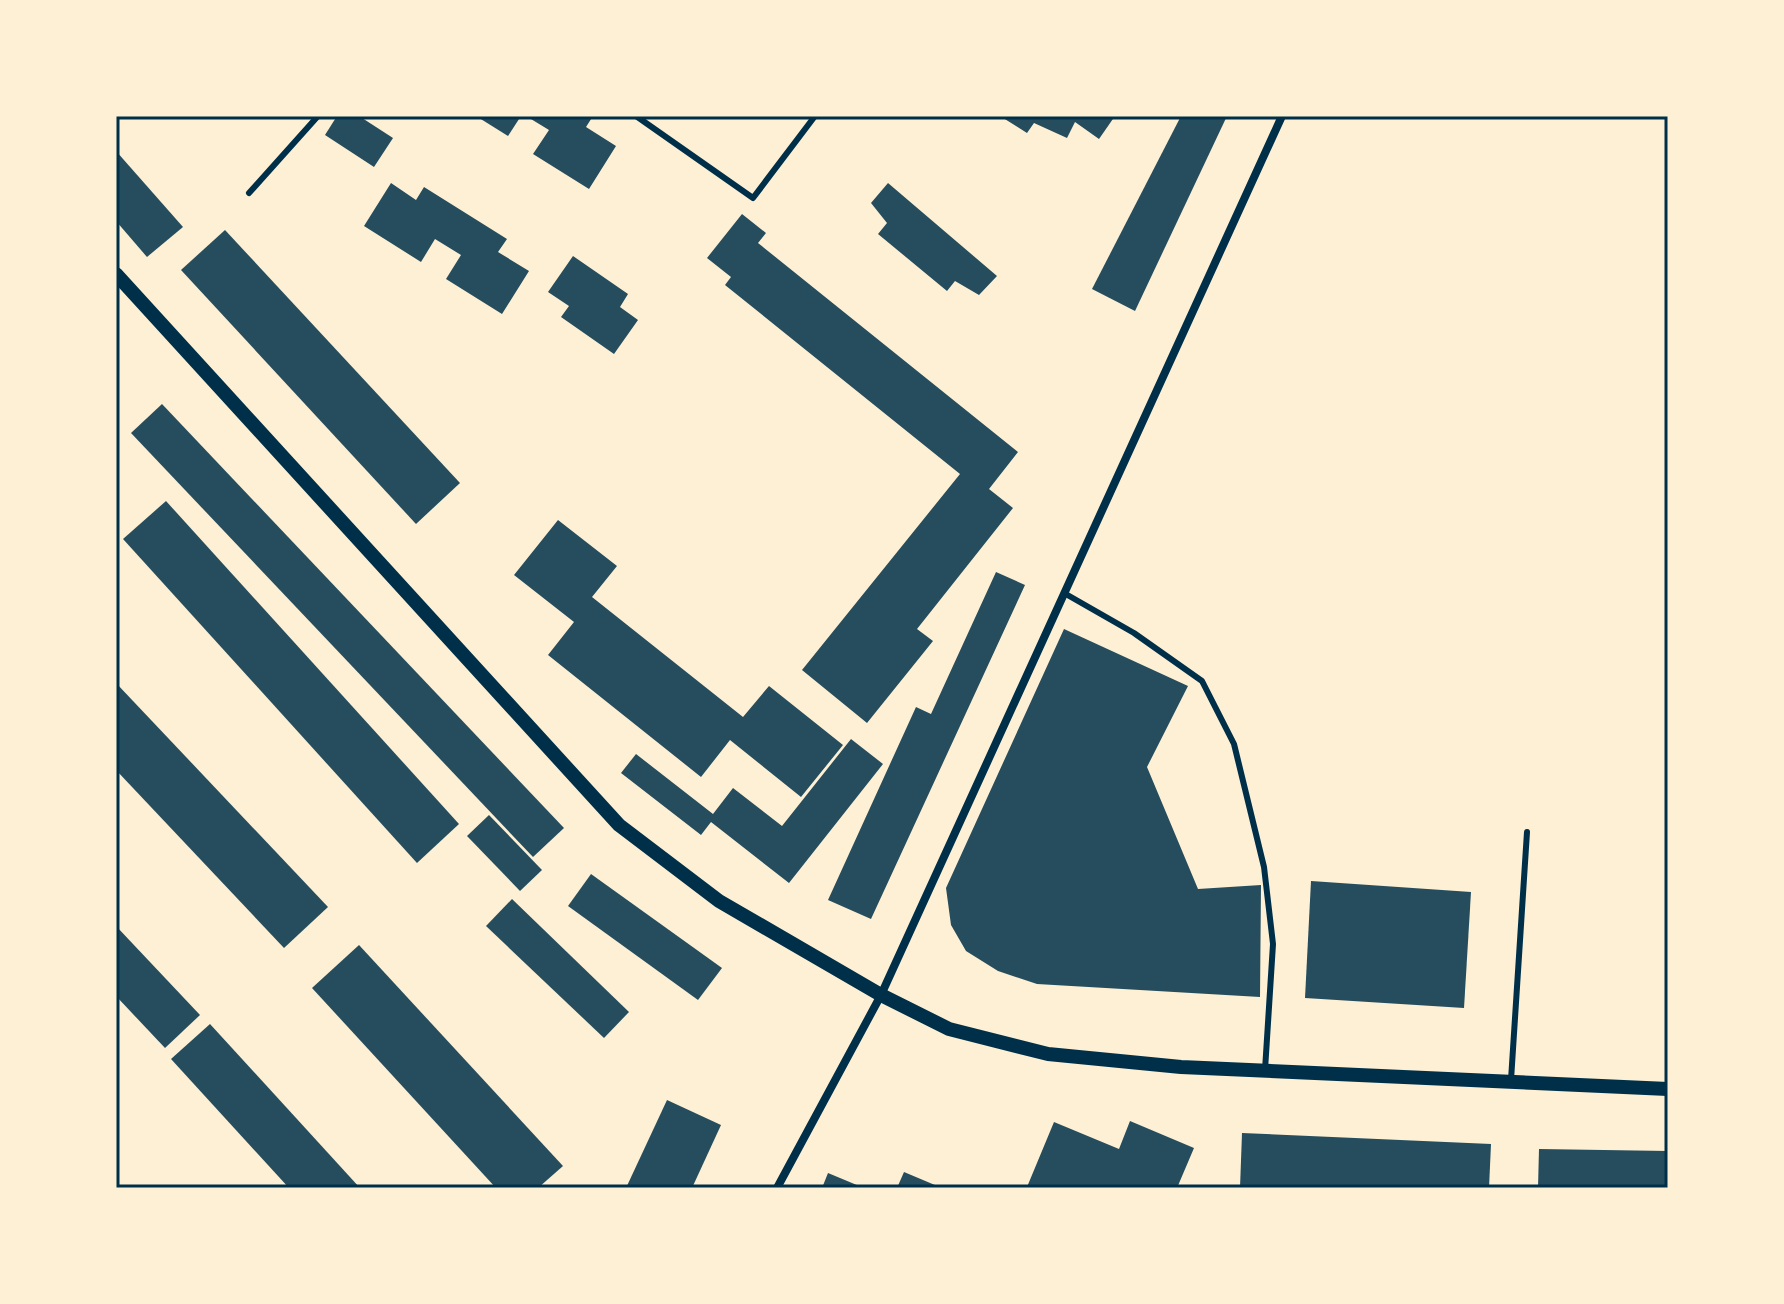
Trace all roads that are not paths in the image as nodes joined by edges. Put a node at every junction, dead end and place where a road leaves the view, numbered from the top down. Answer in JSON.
{"nodes":[{"id":1,"x":318,"y":116,"type":"edge"},
{"id":2,"x":636,"y":116,"type":"edge"},
{"id":3,"x":815,"y":116,"type":"edge"},
{"id":4,"x":1282,"y":116,"type":"edge"},
{"id":5,"x":249,"y":193,"type":"dead end"},
{"id":6,"x":116,"y":274,"type":"edge"},
{"id":7,"x":1064,"y":593,"type":"junction"},
{"id":8,"x":1527,"y":832,"type":"dead end"},
{"id":9,"x":881,"y":995,"type":"junction"},
{"id":10,"x":1265,"y":1070,"type":"junction"},
{"id":11,"x":1511,"y":1080,"type":"junction"},
{"id":12,"x":1668,"y":1089,"type":"edge"},
{"id":13,"x":777,"y":1188,"type":"edge"}],
"edges":[{"from":1,"to":5,"type":"lane"},
{"from":2,"to":3,"type":"lane"},
{"from":4,"to":7,"type":"street"},
{"from":6,"to":9,"type":"street"},
{"from":7,"to":9,"type":"street"},
{"from":7,"to":10,"type":"lane"},
{"from":8,"to":11,"type":"lane"},
{"from":9,"to":10,"type":"street"},
{"from":9,"to":13,"type":"street"},
{"from":10,"to":11,"type":"street"},
{"from":11,"to":12,"type":"street"}]}
